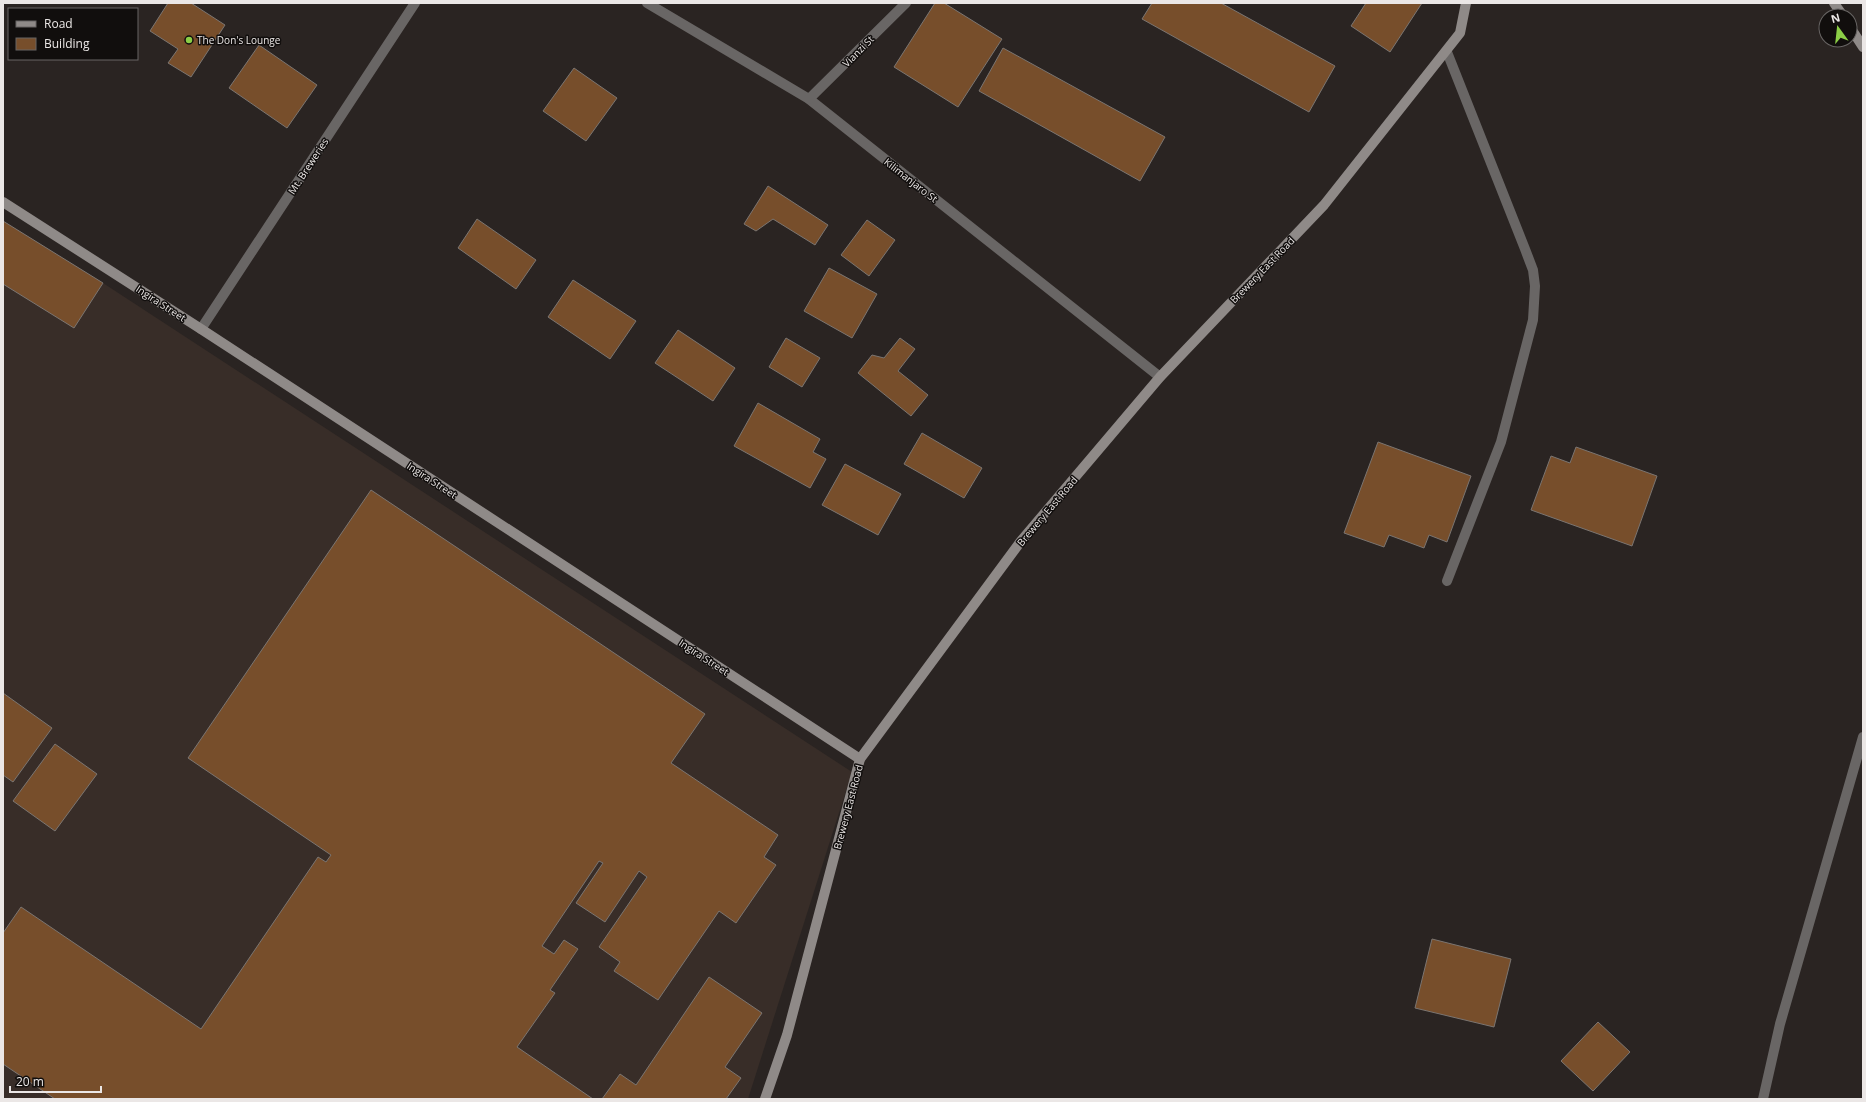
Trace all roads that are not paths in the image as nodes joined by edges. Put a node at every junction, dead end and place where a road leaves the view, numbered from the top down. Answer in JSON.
{"nodes":[{"id":1,"x":415,"y":3,"type":"edge"},
{"id":2,"x":648,"y":3,"type":"edge"},
{"id":3,"x":906,"y":3,"type":"edge"},
{"id":4,"x":1466,"y":3,"type":"edge"},
{"id":5,"x":1446,"y":52,"type":"junction"},
{"id":6,"x":809,"y":99,"type":"junction"},
{"id":7,"x":3,"y":202,"type":"edge"},
{"id":8,"x":201,"y":329,"type":"junction"},
{"id":9,"x":1160,"y":377,"type":"junction"},
{"id":10,"x":1447,"y":582,"type":"dead end"},
{"id":11,"x":1863,"y":737,"type":"edge"},
{"id":12,"x":860,"y":759,"type":"junction"},
{"id":13,"x":765,"y":1099,"type":"edge"},
{"id":14,"x":1763,"y":1099,"type":"edge"}],
"edges":[{"from":1,"to":8,"type":"street","name":"Mt. Breweries"},
{"from":2,"to":6,"type":"street","name":"Kilimanjaro St"},
{"from":3,"to":6,"type":"street","name":"Vianzi St"},
{"from":4,"to":5,"type":"street","name":"Brewery East Road"},
{"from":5,"to":9,"type":"street","name":"Brewery East Road"},
{"from":5,"to":10,"type":"street"},
{"from":6,"to":9,"type":"street","name":"Kilimanjaro St"},
{"from":7,"to":8,"type":"street","name":"Ingira Street"},
{"from":8,"to":12,"type":"street","name":"Ingira Street"},
{"from":9,"to":12,"type":"street","name":"Brewery East Road"},
{"from":11,"to":14,"type":"street"},
{"from":12,"to":13,"type":"street","name":"Brewery East Road"}]}
